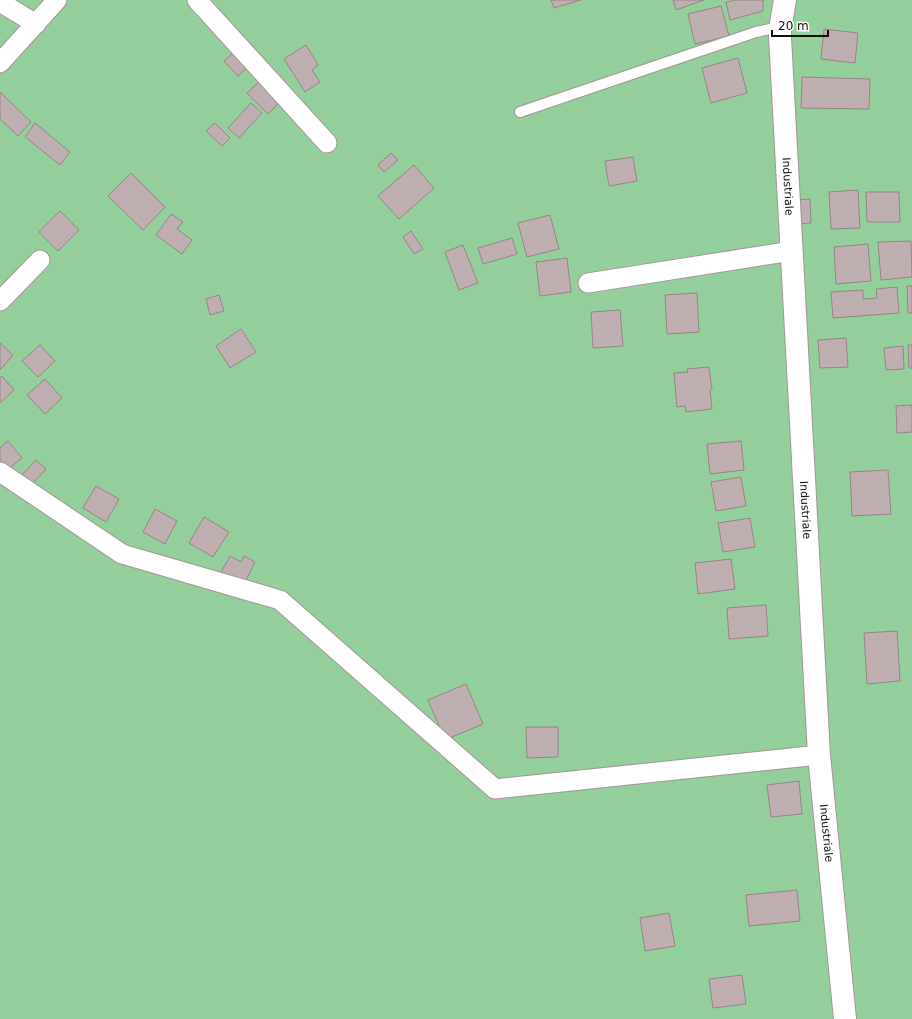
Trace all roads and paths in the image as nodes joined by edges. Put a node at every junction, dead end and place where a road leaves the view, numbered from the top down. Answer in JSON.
{"nodes":[{"id":1,"x":58,"y":0,"type":"edge"},
{"id":2,"x":197,"y":0,"type":"edge"},
{"id":3,"x":785,"y":0,"type":"edge"},
{"id":4,"x":0,"y":2,"type":"edge"},
{"id":5,"x":36,"y":24,"type":"junction"},
{"id":6,"x":780,"y":29,"type":"junction"},
{"id":7,"x":0,"y":63,"type":"edge"},
{"id":8,"x":520,"y":112,"type":"dead end"},
{"id":9,"x":327,"y":143,"type":"dead end"},
{"id":10,"x":792,"y":251,"type":"junction"},
{"id":11,"x":40,"y":260,"type":"dead end"},
{"id":12,"x":588,"y":283,"type":"dead end"},
{"id":13,"x":0,"y":301,"type":"edge"},
{"id":14,"x":0,"y":472,"type":"edge"},
{"id":15,"x":819,"y":755,"type":"junction"},
{"id":16,"x":844,"y":1019,"type":"edge"}],
"edges":[{"from":1,"to":5,"type":"street"},
{"from":2,"to":9,"type":"street"},
{"from":3,"to":6,"type":"street","name":"Industriale"},
{"from":4,"to":5,"type":"street"},
{"from":5,"to":7,"type":"street"},
{"from":6,"to":8,"type":"lane"},
{"from":6,"to":10,"type":"street","name":"Industriale"},
{"from":10,"to":12,"type":"street"},
{"from":10,"to":15,"type":"street","name":"Industriale"},
{"from":11,"to":13,"type":"street"},
{"from":14,"to":15,"type":"street"},
{"from":15,"to":16,"type":"street","name":"Industriale"}]}
